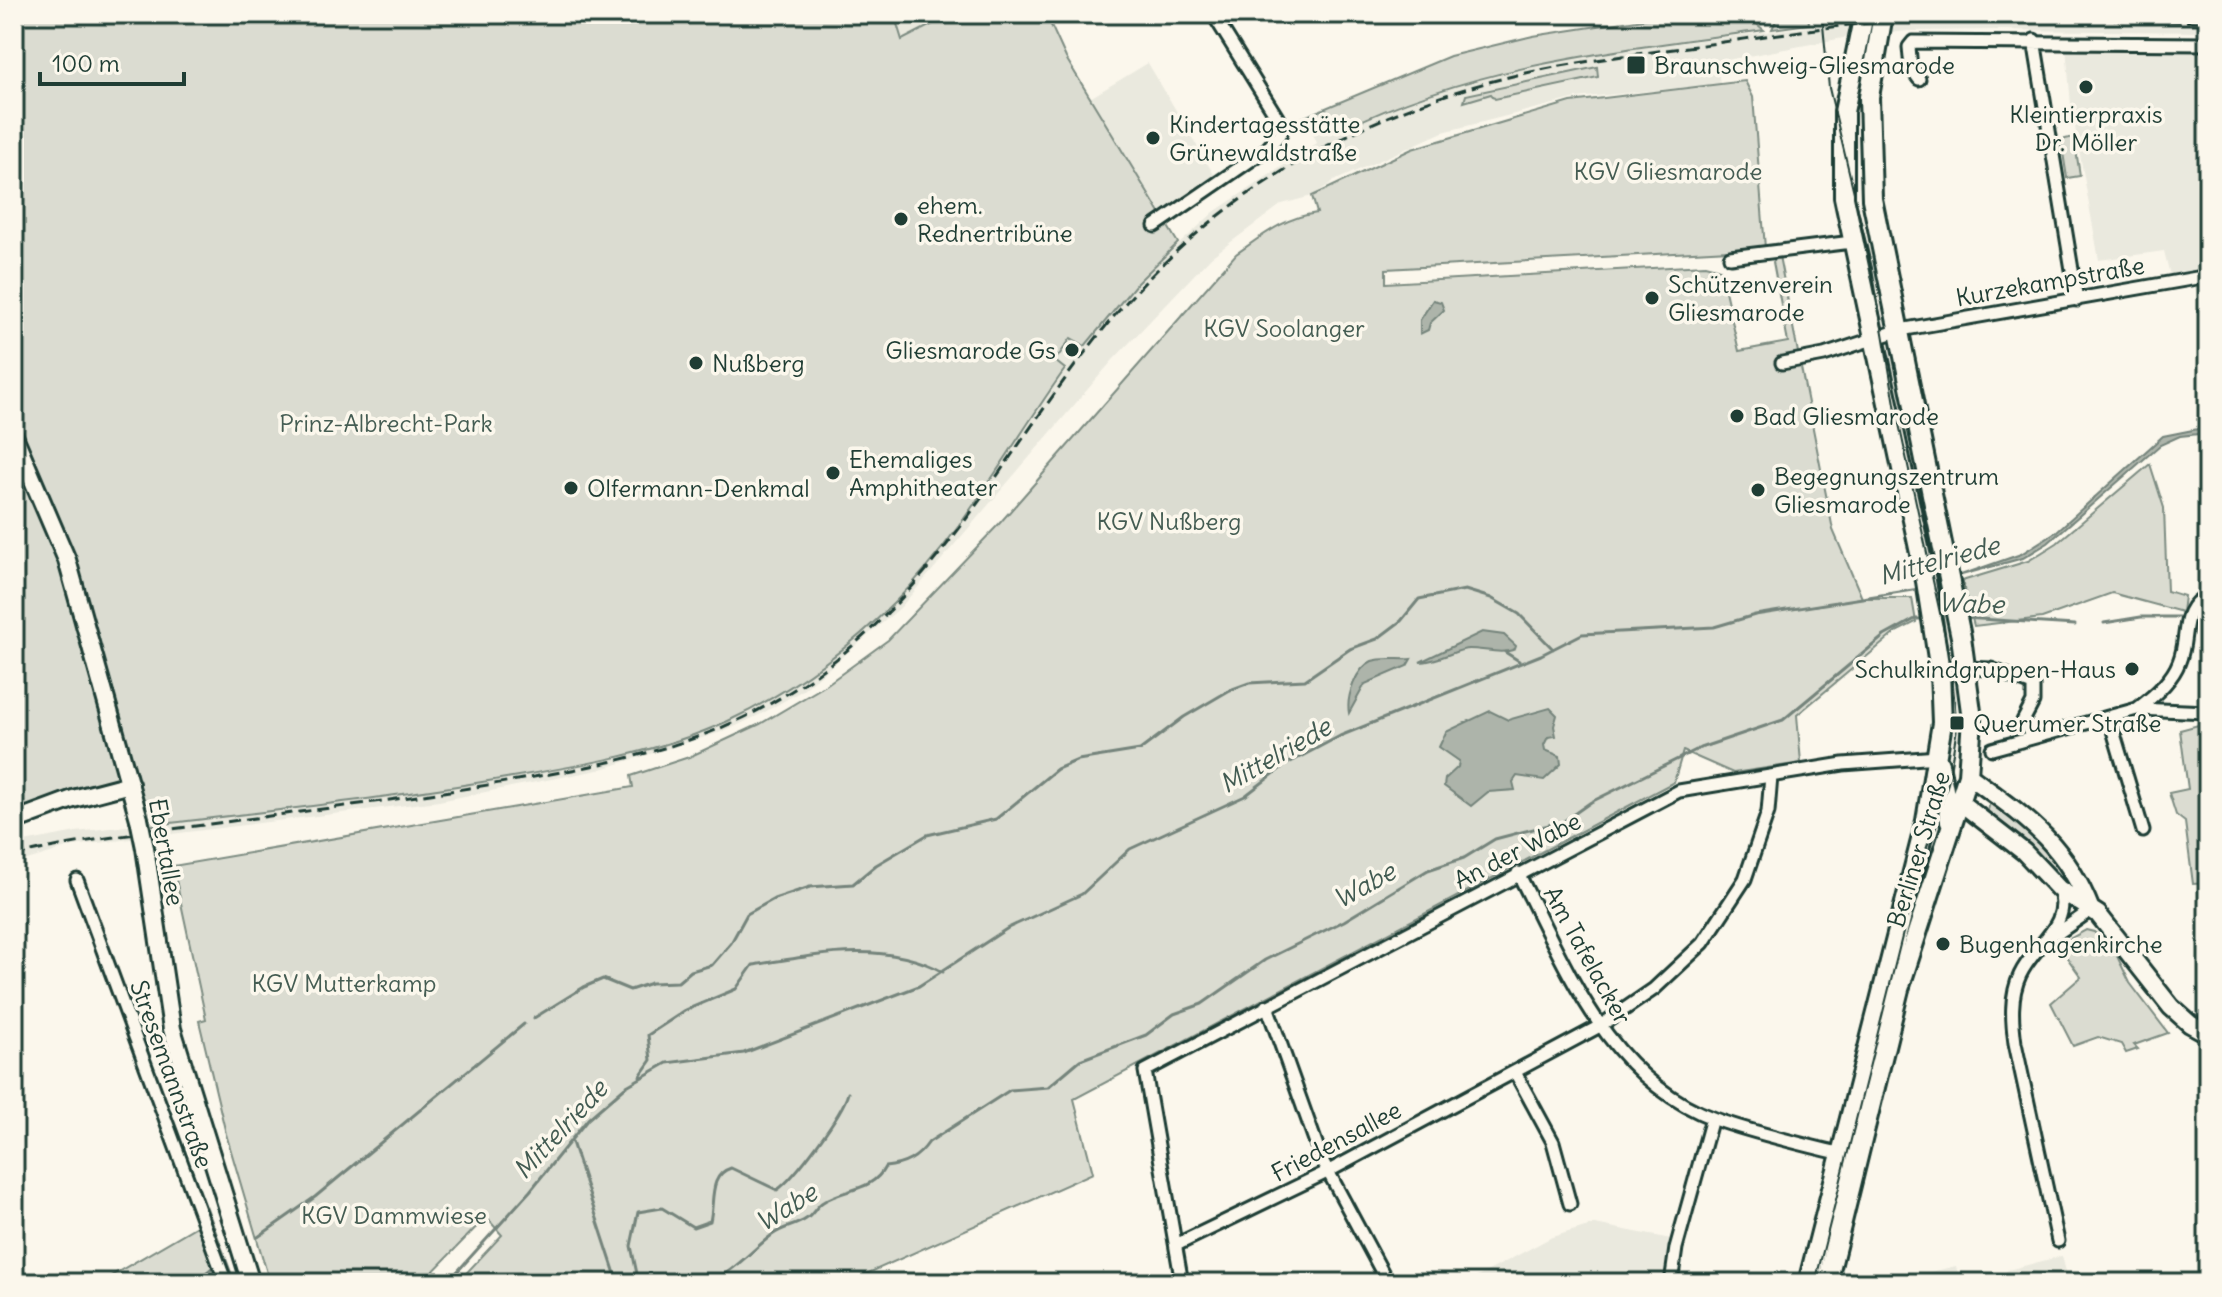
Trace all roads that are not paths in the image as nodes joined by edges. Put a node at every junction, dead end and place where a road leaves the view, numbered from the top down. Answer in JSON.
{"nodes":[{"id":1,"x":1213,"y":14,"type":"edge"},
{"id":2,"x":1864,"y":14,"type":"edge"},
{"id":3,"x":1883,"y":14,"type":"edge"},
{"id":4,"x":2034,"y":40,"type":"junction"},
{"id":5,"x":2208,"y":44,"type":"edge"},
{"id":6,"x":1919,"y":79,"type":"dead end"},
{"id":7,"x":1155,"y":226,"type":"dead end"},
{"id":8,"x":1852,"y":242,"type":"junction"},
{"id":9,"x":1730,"y":257,"type":"dead end"},
{"id":10,"x":2208,"y":276,"type":"edge"},
{"id":11,"x":2077,"y":300,"type":"junction"},
{"id":12,"x":1900,"y":330,"type":"junction"},
{"id":13,"x":1873,"y":340,"type":"junction"},
{"id":14,"x":1782,"y":363,"type":"dead end"},
{"id":15,"x":14,"y":436,"type":"edge"},
{"id":16,"x":2208,"y":595,"type":"edge"},
{"id":17,"x":1966,"y":668,"type":"junction"},
{"id":18,"x":2137,"y":709,"type":"junction"},
{"id":19,"x":2208,"y":712,"type":"edge"},
{"id":20,"x":2109,"y":717,"type":"junction"},
{"id":21,"x":2032,"y":737,"type":"junction"},
{"id":22,"x":1972,"y":740,"type":"junction"},
{"id":23,"x":1992,"y":749,"type":"dead end"},
{"id":24,"x":1943,"y":759,"type":"junction"},
{"id":25,"x":1968,"y":775,"type":"junction"},
{"id":26,"x":1771,"y":776,"type":"junction"},
{"id":27,"x":130,"y":784,"type":"junction"},
{"id":28,"x":1947,"y":787,"type":"junction"},
{"id":29,"x":1929,"y":803,"type":"junction"},
{"id":30,"x":1961,"y":803,"type":"junction"},
{"id":31,"x":14,"y":821,"type":"edge"},
{"id":32,"x":2143,"y":831,"type":"dead end"},
{"id":33,"x":1950,"y":833,"type":"junction"},
{"id":34,"x":1518,"y":873,"type":"junction"},
{"id":35,"x":77,"y":880,"type":"dead end"},
{"id":36,"x":2059,"y":889,"type":"junction"},
{"id":37,"x":2091,"y":910,"type":"junction"},
{"id":38,"x":2062,"y":918,"type":"junction"},
{"id":39,"x":2050,"y":934,"type":"junction"},
{"id":40,"x":1267,"y":1006,"type":"junction"},
{"id":41,"x":1600,"y":1026,"type":"junction"},
{"id":42,"x":2208,"y":1034,"type":"edge"},
{"id":43,"x":1515,"y":1072,"type":"junction"},
{"id":44,"x":1712,"y":1118,"type":"junction"},
{"id":45,"x":1838,"y":1153,"type":"junction"},
{"id":46,"x":1327,"y":1172,"type":"junction"},
{"id":47,"x":1570,"y":1204,"type":"dead end"},
{"id":48,"x":2058,"y":1241,"type":"dead end"},
{"id":49,"x":1176,"y":1245,"type":"junction"},
{"id":50,"x":226,"y":1283,"type":"edge"},
{"id":51,"x":251,"y":1283,"type":"edge"},
{"id":52,"x":1182,"y":1283,"type":"edge"},
{"id":53,"x":1388,"y":1283,"type":"edge"},
{"id":54,"x":1671,"y":1283,"type":"edge"},
{"id":55,"x":1808,"y":1283,"type":"edge"},
{"id":56,"x":1827,"y":1283,"type":"edge"}],
"edges":[{"from":1,"to":7,"type":"street"},
{"from":2,"to":8,"type":"main road","name":"Berliner Straße"},
{"from":3,"to":12,"type":"main road","name":"Berliner Straße"},
{"from":4,"to":5,"type":"street"},
{"from":4,"to":6,"type":"street"},
{"from":4,"to":11,"type":"street"},
{"from":8,"to":9,"type":"street"},
{"from":8,"to":13,"type":"main road","name":"Berliner Straße"},
{"from":10,"to":11,"type":"street","name":"Kurzekampstraße"},
{"from":11,"to":12,"type":"street","name":"Kurzekampstraße"},
{"from":12,"to":13,"type":"street"},
{"from":12,"to":17,"type":"main road","name":"Berliner Straße"},
{"from":13,"to":14,"type":"street"},
{"from":13,"to":24,"type":"main road","name":"Berliner Straße"},
{"from":15,"to":27,"type":"main road","name":"Ebertallee"},
{"from":16,"to":18,"type":"street"},
{"from":17,"to":21,"type":"street"},
{"from":17,"to":22,"type":"main road","name":"Berliner Straße"},
{"from":18,"to":19,"type":"street"},
{"from":18,"to":20,"type":"street"},
{"from":20,"to":21,"type":"street"},
{"from":20,"to":32,"type":"street"},
{"from":21,"to":23,"type":"street"},
{"from":22,"to":24,"type":"main road"},
{"from":22,"to":25,"type":"main road","name":"Berliner Straße"},
{"from":24,"to":25,"type":"main road"},
{"from":24,"to":26,"type":"street","name":"An der Wabe"},
{"from":24,"to":28,"type":"main road"},
{"from":24,"to":29,"type":"main road","name":"Berliner Straße"},
{"from":25,"to":28,"type":"main road"},
{"from":25,"to":30,"type":"main road","name":"Berliner Straße"},
{"from":25,"to":37,"type":"main road"},
{"from":26,"to":34,"type":"street","name":"An der Wabe"},
{"from":26,"to":41,"type":"street","name":"Friedensallee"},
{"from":27,"to":31,"type":"main road"},
{"from":27,"to":51,"type":"main road","name":"Ebertallee","bridge":true},
{"from":28,"to":29,"type":"main road"},
{"from":28,"to":30,"type":"main road"},
{"from":28,"to":33,"type":"main road"},
{"from":29,"to":45,"type":"main road","name":"Berliner Straße"},
{"from":30,"to":33,"type":"main road","name":"Berliner Straße"},
{"from":30,"to":36,"type":"main road"},
{"from":33,"to":56,"type":"main road","name":"Berliner Straße"},
{"from":34,"to":40,"type":"street","name":"An der Wabe"},
{"from":34,"to":41,"type":"street","name":"Am Tafelacker"},
{"from":35,"to":50,"type":"street","name":"Stresemannstraße"},
{"from":36,"to":37,"type":"main road"},
{"from":36,"to":38,"type":"street"},
{"from":37,"to":38,"type":"street"},
{"from":37,"to":39,"type":"street"},
{"from":37,"to":42,"type":"main road"},
{"from":38,"to":39,"type":"street"},
{"from":39,"to":48,"type":"street"},
{"from":40,"to":46,"type":"street"},
{"from":40,"to":49,"type":"street","name":"An der Wabe"},
{"from":41,"to":43,"type":"street","name":"Friedensallee"},
{"from":41,"to":44,"type":"street","name":"Am Tafelacker"},
{"from":43,"to":46,"type":"street","name":"Friedensallee"},
{"from":43,"to":47,"type":"street"},
{"from":44,"to":45,"type":"street","name":"Am Tafelacker"},
{"from":44,"to":54,"type":"street"},
{"from":45,"to":55,"type":"main road","name":"Berliner Straße"},
{"from":46,"to":49,"type":"street","name":"Friedensallee"},
{"from":46,"to":53,"type":"street"},
{"from":49,"to":52,"type":"street"}]}
